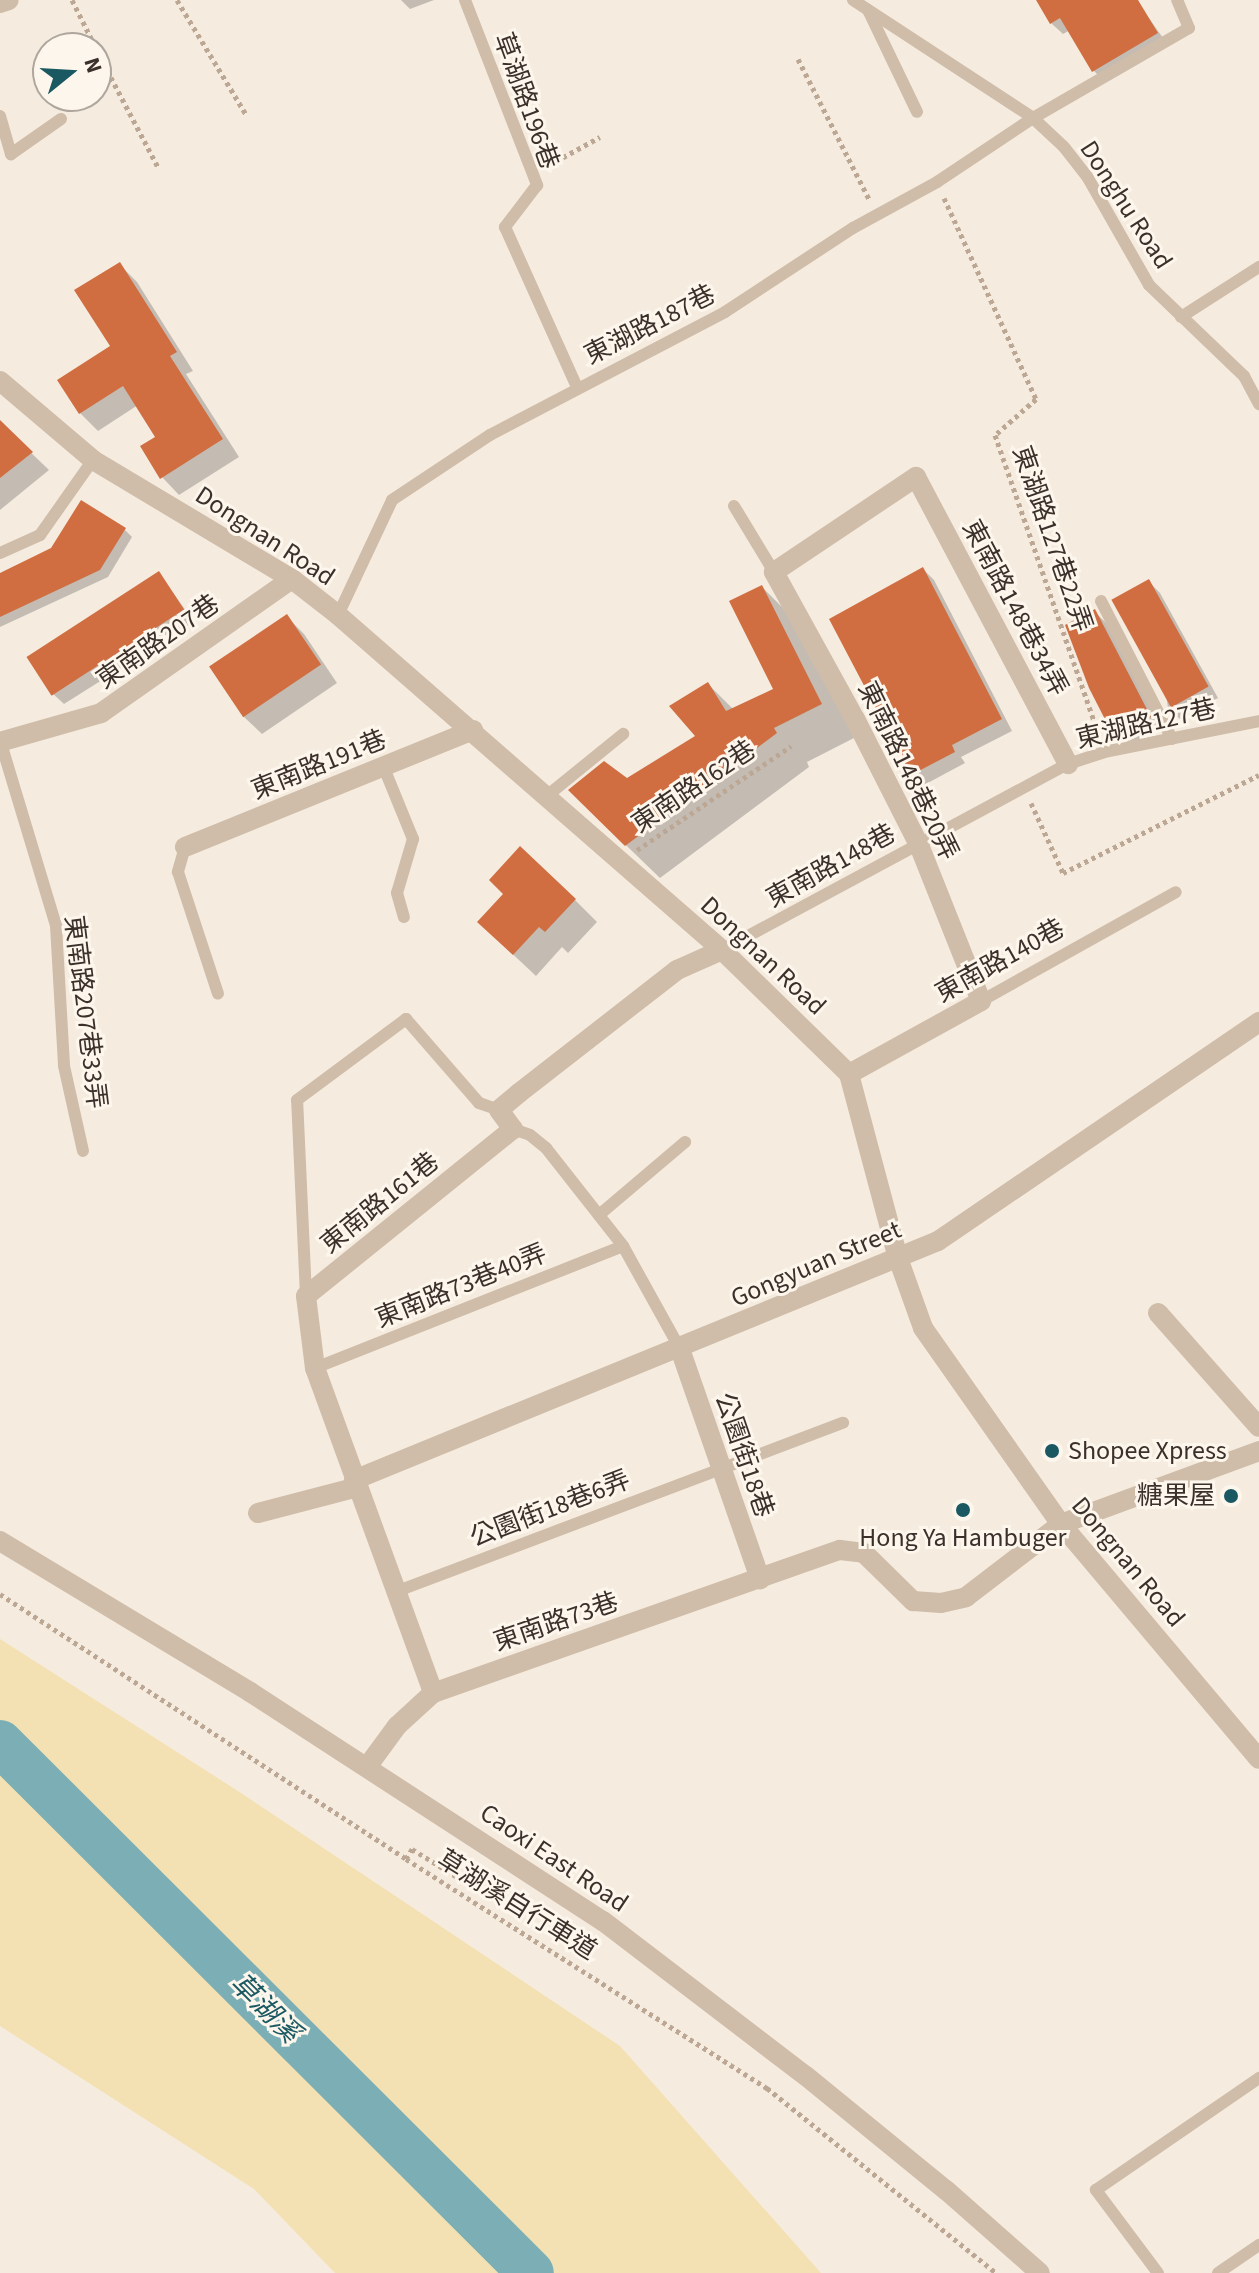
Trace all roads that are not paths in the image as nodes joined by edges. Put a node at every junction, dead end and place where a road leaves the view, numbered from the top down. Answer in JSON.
{"nodes":[{"id":1,"x":9,"y":0,"type":"edge"},
{"id":2,"x":465,"y":0,"type":"edge"},
{"id":3,"x":853,"y":0,"type":"edge"},
{"id":4,"x":1177,"y":0,"type":"edge"},
{"id":5,"x":0,"y":3,"type":"edge"},
{"id":6,"x":868,"y":10,"type":"junction"},
{"id":7,"x":917,"y":112,"type":"dead end"},
{"id":8,"x":0,"y":116,"type":"edge"},
{"id":9,"x":1033,"y":118,"type":"junction"},
{"id":10,"x":61,"y":119,"type":"dead end"},
{"id":11,"x":1259,"y":267,"type":"edge"},
{"id":12,"x":1181,"y":317,"type":"junction"},
{"id":13,"x":0,"y":381,"type":"edge"},
{"id":14,"x":577,"y":387,"type":"junction"},
{"id":15,"x":1259,"y":404,"type":"edge"},
{"id":16,"x":93,"y":460,"type":"junction"},
{"id":17,"x":734,"y":506,"type":"dead end"},
{"id":18,"x":0,"y":553,"type":"edge"},
{"id":19,"x":774,"y":572,"type":"junction"},
{"id":20,"x":292,"y":579,"type":"junction"},
{"id":21,"x":1101,"y":601,"type":"dead end"},
{"id":22,"x":338,"y":615,"type":"junction"},
{"id":23,"x":1259,"y":721,"type":"edge"},
{"id":24,"x":473,"y":730,"type":"junction"},
{"id":25,"x":623,"y":734,"type":"dead end"},
{"id":26,"x":1172,"y":739,"type":"junction"},
{"id":27,"x":0,"y":741,"type":"edge"},
{"id":28,"x":1068,"y":764,"type":"junction"},
{"id":29,"x":384,"y":768,"type":"junction"},
{"id":30,"x":548,"y":795,"type":"junction"},
{"id":31,"x":918,"y":843,"type":"junction"},
{"id":32,"x":185,"y":847,"type":"joint"},
{"id":33,"x":1176,"y":892,"type":"dead end"},
{"id":34,"x":404,"y":917,"type":"dead end"},
{"id":35,"x":722,"y":950,"type":"junction"},
{"id":36,"x":218,"y":994,"type":"dead end"},
{"id":37,"x":981,"y":1001,"type":"junction"},
{"id":38,"x":1259,"y":1022,"type":"edge"},
{"id":39,"x":849,"y":1074,"type":"junction"},
{"id":40,"x":499,"y":1110,"type":"junction"},
{"id":41,"x":513,"y":1129,"type":"junction"},
{"id":42,"x":685,"y":1142,"type":"dead end"},
{"id":43,"x":83,"y":1151,"type":"dead end"},
{"id":44,"x":599,"y":1215,"type":"junction"},
{"id":45,"x":623,"y":1246,"type":"junction"},
{"id":46,"x":898,"y":1258,"type":"junction"},
{"id":47,"x":306,"y":1296,"type":"junction"},
{"id":48,"x":1158,"y":1313,"type":"dead end"},
{"id":49,"x":680,"y":1349,"type":"junction"},
{"id":50,"x":315,"y":1368,"type":"junction"},
{"id":51,"x":843,"y":1423,"type":"dead end"},
{"id":52,"x":1259,"y":1427,"type":"edge"},
{"id":53,"x":1259,"y":1451,"type":"edge"},
{"id":54,"x":720,"y":1467,"type":"junction"},
{"id":55,"x":356,"y":1484,"type":"junction"},
{"id":56,"x":258,"y":1513,"type":"dead end"},
{"id":57,"x":1061,"y":1524,"type":"junction"},
{"id":58,"x":0,"y":1541,"type":"edge"},
{"id":59,"x":760,"y":1579,"type":"junction"},
{"id":60,"x":395,"y":1592,"type":"junction"},
{"id":61,"x":433,"y":1693,"type":"junction"},
{"id":62,"x":1259,"y":1759,"type":"edge"},
{"id":63,"x":367,"y":1767,"type":"junction"},
{"id":64,"x":1259,"y":2078,"type":"edge"},
{"id":65,"x":1259,"y":2245,"type":"edge"},
{"id":66,"x":1040,"y":2273,"type":"edge"},
{"id":67,"x":1158,"y":2273,"type":"edge"},
{"id":68,"x":1218,"y":2273,"type":"edge"}],
"edges":[{"from":1,"to":5,"type":"street"},
{"from":2,"to":14,"type":"lane","name":"草湖路196巷"},
{"from":3,"to":6,"type":"lane","name":"Donghu Road"},
{"from":4,"to":9,"type":"lane","name":"東湖路187巷"},
{"from":6,"to":7,"type":"lane"},
{"from":6,"to":9,"type":"lane","name":"Donghu Road"},
{"from":8,"to":10,"type":"lane"},
{"from":9,"to":12,"type":"lane","name":"Donghu Road"},
{"from":9,"to":14,"type":"lane","name":"東湖路187巷"},
{"from":11,"to":12,"type":"lane"},
{"from":12,"to":15,"type":"lane","name":"Donghu Road"},
{"from":13,"to":16,"type":"street","name":"Dongnan Road"},
{"from":14,"to":22,"type":"lane","name":"東湖路187巷"},
{"from":16,"to":18,"type":"lane"},
{"from":16,"to":20,"type":"street","name":"Dongnan Road"},
{"from":17,"to":19,"type":"lane","name":"東南路148巷20弄"},
{"from":19,"to":28,"type":"street","name":"東南路148巷34弄"},
{"from":19,"to":31,"type":"street","name":"東南路148巷20弄"},
{"from":20,"to":22,"type":"street","name":"Dongnan Road"},
{"from":20,"to":27,"type":"street","name":"東南路207巷"},
{"from":21,"to":26,"type":"lane"},
{"from":22,"to":24,"type":"street","name":"Dongnan Road"},
{"from":23,"to":26,"type":"lane","name":"東湖路127巷"},
{"from":24,"to":29,"type":"street","name":"東南路191巷"},
{"from":24,"to":30,"type":"street","name":"Dongnan Road"},
{"from":25,"to":30,"type":"lane"},
{"from":26,"to":28,"type":"lane","name":"東湖路127巷"},
{"from":27,"to":43,"type":"lane","name":"東南路207巷33弄"},
{"from":28,"to":31,"type":"lane","name":"東湖路127巷"},
{"from":29,"to":32,"type":"street","name":"東南路191巷"},
{"from":29,"to":34,"type":"lane"},
{"from":30,"to":35,"type":"street","name":"Dongnan Road"},
{"from":31,"to":35,"type":"lane","name":"東南路148巷"},
{"from":31,"to":37,"type":"street","name":"東南路148巷20弄"},
{"from":32,"to":36,"type":"lane"},
{"from":33,"to":37,"type":"lane","name":"東南路140巷"},
{"from":35,"to":39,"type":"street","name":"Dongnan Road"},
{"from":35,"to":40,"type":"street"},
{"from":37,"to":39,"type":"street","name":"東南路140巷"},
{"from":38,"to":46,"type":"street","name":"Gongyuan Street"},
{"from":39,"to":46,"type":"street","name":"Dongnan Road"},
{"from":40,"to":41,"type":"street"},
{"from":40,"to":47,"type":"lane","name":"東南路161巷"},
{"from":41,"to":44,"type":"lane"},
{"from":41,"to":47,"type":"street","name":"東南路161巷"},
{"from":42,"to":44,"type":"lane"},
{"from":44,"to":45,"type":"lane"},
{"from":45,"to":49,"type":"lane"},
{"from":45,"to":50,"type":"lane","name":"東南路73巷40弄"},
{"from":46,"to":49,"type":"street","name":"Gongyuan Street"},
{"from":46,"to":57,"type":"street","name":"Dongnan Road"},
{"from":47,"to":50,"type":"street"},
{"from":48,"to":52,"type":"street"},
{"from":49,"to":54,"type":"street","name":"公園街18巷"},
{"from":49,"to":55,"type":"street","name":"Gongyuan Street"},
{"from":50,"to":55,"type":"street"},
{"from":51,"to":54,"type":"lane","name":"公園街18巷6弄"},
{"from":53,"to":57,"type":"street","name":"東南路73巷"},
{"from":54,"to":59,"type":"street","name":"公園街18巷"},
{"from":54,"to":60,"type":"lane","name":"公園街18巷6弄"},
{"from":55,"to":56,"type":"street","name":"Gongyuan Street"},
{"from":55,"to":60,"type":"street"},
{"from":57,"to":59,"type":"street","name":"東南路73巷"},
{"from":57,"to":62,"type":"street","name":"Dongnan Road"},
{"from":58,"to":63,"type":"street","name":"Caoxi East Road"},
{"from":59,"to":61,"type":"street","name":"東南路73巷"},
{"from":60,"to":61,"type":"street"},
{"from":61,"to":63,"type":"street"},
{"from":63,"to":66,"type":"street","name":"Caoxi East Road"},
{"from":64,"to":67,"type":"lane"},
{"from":65,"to":68,"type":"lane"}]}
